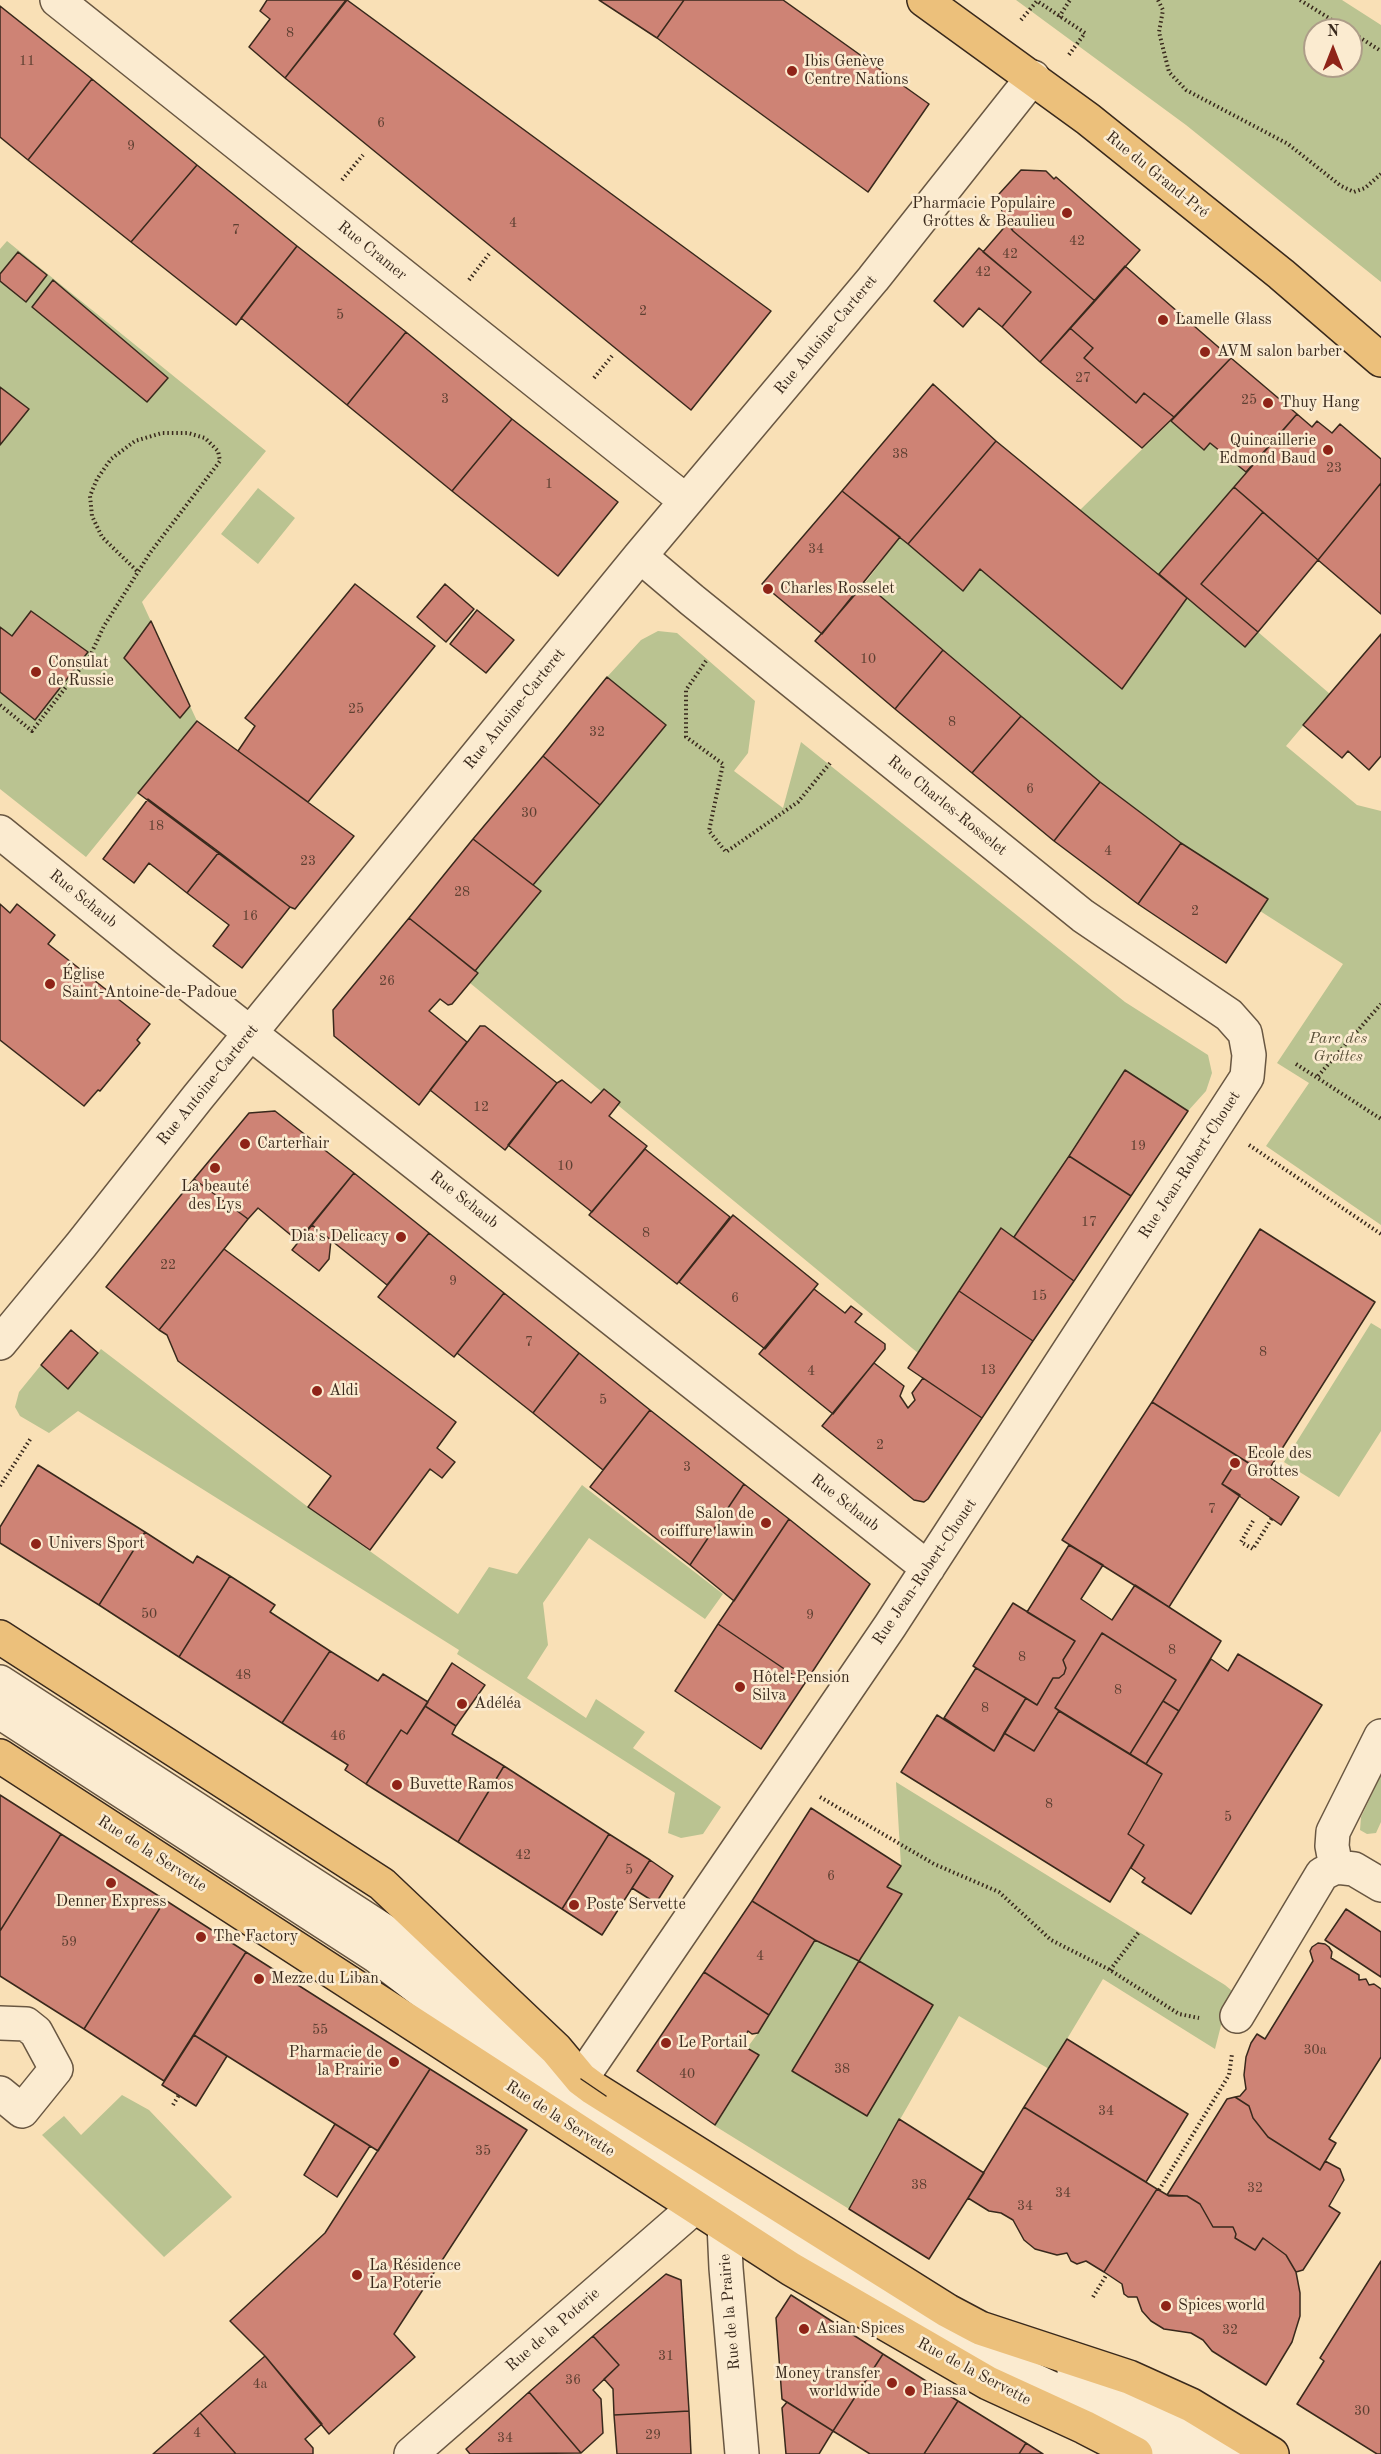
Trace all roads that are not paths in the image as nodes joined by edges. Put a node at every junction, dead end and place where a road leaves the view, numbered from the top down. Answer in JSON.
{"nodes":[{"id":1,"x":57,"y":0,"type":"edge"},
{"id":2,"x":924,"y":0,"type":"edge"},
{"id":3,"x":1033,"y":77,"type":"junction"},
{"id":4,"x":1381,"y":360,"type":"edge"},
{"id":5,"x":686,"y":501,"type":"junction"},
{"id":6,"x":640,"y":555,"type":"junction"},
{"id":7,"x":0,"y":832,"type":"edge"},
{"id":8,"x":251,"y":1031,"type":"junction"},
{"id":9,"x":1248,"y":1054,"type":"joint"},
{"id":10,"x":0,"y":1342,"type":"edge"},
{"id":11,"x":928,"y":1568,"type":"junction"},
{"id":12,"x":0,"y":1637,"type":"edge"},
{"id":13,"x":0,"y":1682,"type":"edge"},
{"id":14,"x":0,"y":1712,"type":"edge"},
{"id":15,"x":1381,"y":1736,"type":"edge"},
{"id":16,"x":0,"y":1756,"type":"edge"},
{"id":17,"x":1336,"y":1866,"type":"junction"},
{"id":18,"x":1381,"y":1885,"type":"edge"},
{"id":19,"x":1237,"y":2016,"type":"road end"},
{"id":20,"x":0,"y":2023,"type":"edge"},
{"id":21,"x":581,"y":2079,"type":"junction"},
{"id":22,"x":0,"y":2093,"type":"edge"},
{"id":23,"x":716,"y":2200,"type":"junction"},
{"id":24,"x":980,"y":2328,"type":"junction"},
{"id":25,"x":411,"y":2454,"type":"edge"},
{"id":26,"x":742,"y":2454,"type":"edge"},
{"id":27,"x":1136,"y":2454,"type":"edge"},
{"id":28,"x":1181,"y":2454,"type":"edge"},
{"id":29,"x":1228,"y":2454,"type":"edge"},
{"id":30,"x":1272,"y":2454,"type":"edge"}],
"edges":[{"from":1,"to":5,"type":"street","name":"Rue Cramer"},
{"from":2,"to":3,"type":"main road","name":"Rue du Grand-Pré"},
{"from":3,"to":4,"type":"main road","name":"Rue du Grand-Pré"},
{"from":3,"to":5,"type":"street","name":"Rue Antoine-Carteret"},
{"from":5,"to":6,"type":"street","name":"Rue Antoine-Carteret"},
{"from":6,"to":8,"type":"street","name":"Rue Antoine-Carteret"},
{"from":6,"to":9,"type":"street","name":"Rue Charles-Rosselet"},
{"from":7,"to":8,"type":"street","name":"Rue Schaub"},
{"from":8,"to":10,"type":"street","name":"Rue Antoine-Carteret"},
{"from":8,"to":11,"type":"street","name":"Rue Schaub"},
{"from":9,"to":11,"type":"street","name":"Rue Jean-Robert-Chouet"},
{"from":11,"to":21,"type":"street","name":"Rue Jean-Robert-Chouet"},
{"from":12,"to":21,"type":"main road"},
{"from":13,"to":21,"type":"street"},
{"from":14,"to":23,"type":"street"},
{"from":15,"to":17,"type":"street"},
{"from":16,"to":23,"type":"main road","name":"Rue de la Servette"},
{"from":17,"to":18,"type":"street"},
{"from":17,"to":19,"type":"street"},
{"from":20,"to":22,"type":"street"},
{"from":21,"to":23,"type":"main road"},
{"from":23,"to":24,"type":"main road"},
{"from":23,"to":25,"type":"street","name":"Rue de la Poterie"},
{"from":23,"to":26,"type":"street","name":"Rue de la Prairie"},
{"from":23,"to":27,"type":"main road","name":"Rue de la Servette"},
{"from":23,"to":28,"type":"street"},
{"from":24,"to":29,"type":"street"},
{"from":24,"to":30,"type":"main road"}]}
